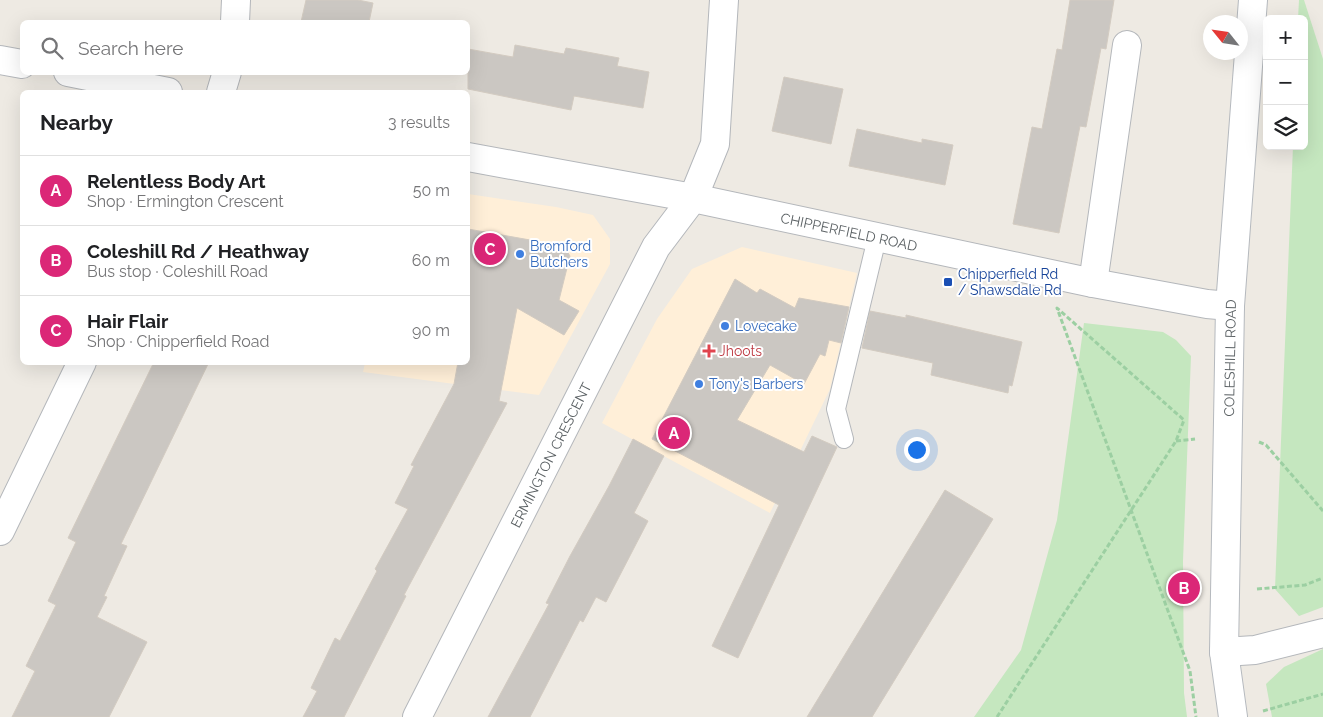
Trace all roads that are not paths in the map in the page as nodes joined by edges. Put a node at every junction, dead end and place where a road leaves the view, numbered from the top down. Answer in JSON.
{"nodes":[{"id":1,"x":236,"y":0,"type":"edge"},
{"id":2,"x":724,"y":0,"type":"edge"},
{"id":3,"x":1252,"y":0,"type":"edge"},
{"id":4,"x":235,"y":20,"type":"edge"},
{"id":5,"x":1127,"y":45,"type":"dead end"},
{"id":6,"x":0,"y":60,"type":"edge"},
{"id":7,"x":20,"y":64,"type":"edge"},
{"id":8,"x":83,"y":75,"type":"edge"},
{"id":9,"x":226,"y":75,"type":"edge"},
{"id":10,"x":158,"y":90,"type":"edge"},
{"id":11,"x":222,"y":90,"type":"edge"},
{"id":12,"x":470,"y":156,"type":"edge"},
{"id":13,"x":693,"y":198,"type":"junction"},
{"id":14,"x":877,"y":238,"type":"junction"},
{"id":15,"x":1092,"y":283,"type":"junction"},
{"id":16,"x":1230,"y":306,"type":"junction"},
{"id":17,"x":81,"y":365,"type":"edge"},
{"id":18,"x":844,"y":439,"type":"dead end"},
{"id":19,"x":0,"y":531,"type":"edge"},
{"id":20,"x":1323,"y":633,"type":"edge"},
{"id":21,"x":1224,"y":652,"type":"junction"},
{"id":22,"x":417,"y":717,"type":"edge"},
{"id":23,"x":1234,"y":717,"type":"edge"}],
"edges":[{"from":1,"to":4,"type":"street"},
{"from":2,"to":13,"type":"street","name":"ERMINGTON CRESCENT"},
{"from":3,"to":16,"type":"street","name":"COLESHILL ROAD"},
{"from":5,"to":15,"type":"street"},
{"from":6,"to":7,"type":"street"},
{"from":8,"to":10,"type":"street"},
{"from":9,"to":11,"type":"street"},
{"from":12,"to":13,"type":"street","name":"CHIPPERFIELD ROAD"},
{"from":13,"to":14,"type":"street","name":"CHIPPERFIELD ROAD"},
{"from":13,"to":22,"type":"street","name":"ERMINGTON CRESCENT"},
{"from":14,"to":15,"type":"street","name":"CHIPPERFIELD ROAD"},
{"from":14,"to":18,"type":"lane"},
{"from":15,"to":16,"type":"street","name":"CHIPPERFIELD ROAD"},
{"from":16,"to":21,"type":"street","name":"COLESHILL ROAD"},
{"from":17,"to":19,"type":"street"},
{"from":20,"to":21,"type":"street"},
{"from":21,"to":23,"type":"street","name":"COLESHILL ROAD"}]}
